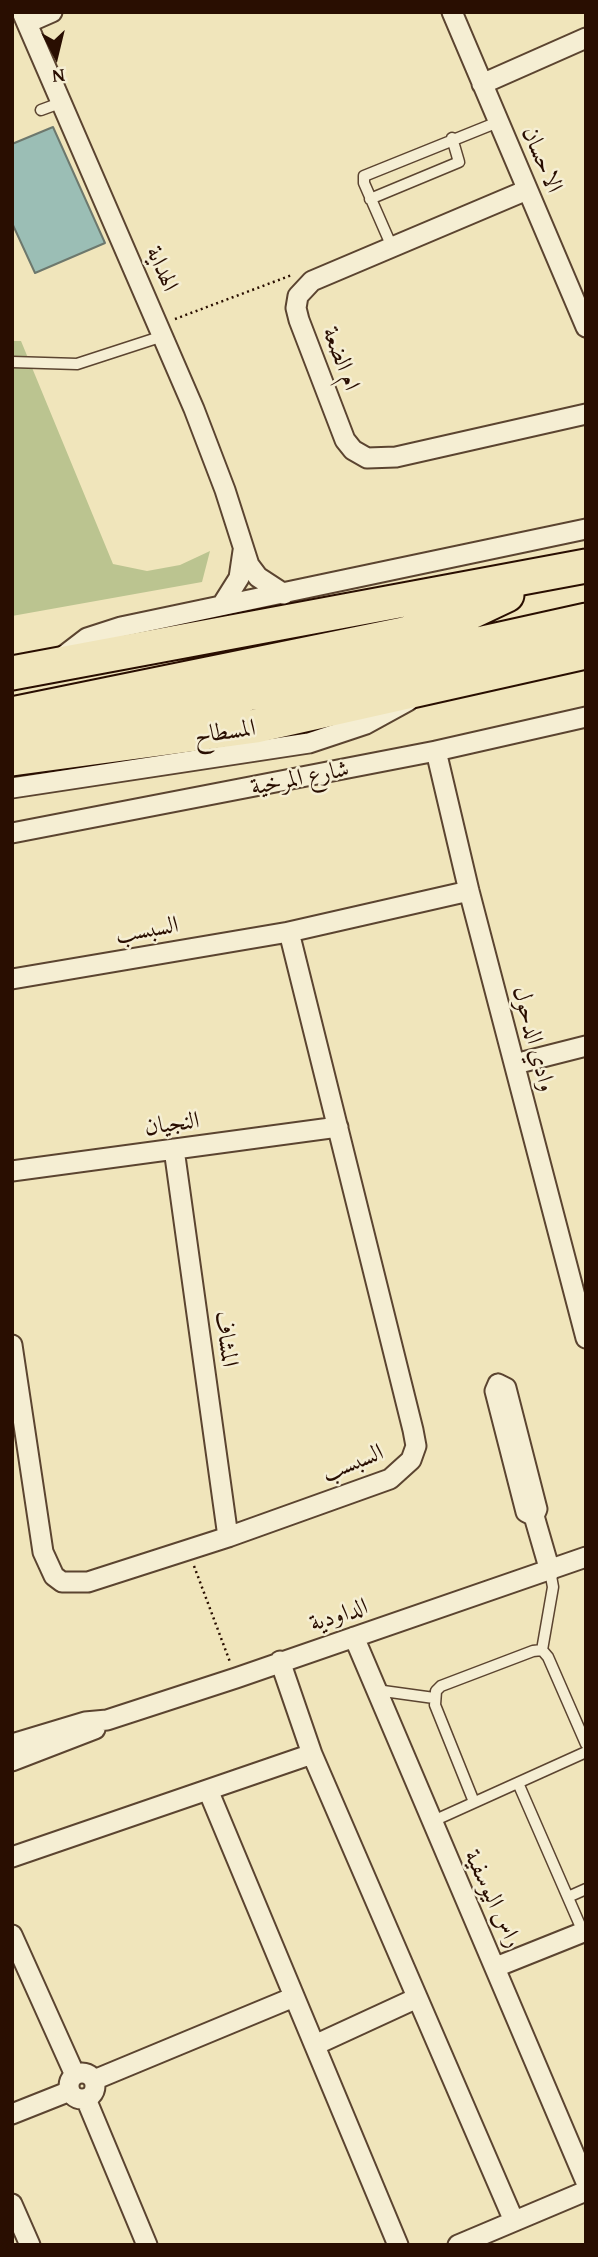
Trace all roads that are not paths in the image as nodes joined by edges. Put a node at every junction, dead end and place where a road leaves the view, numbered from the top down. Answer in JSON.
{"nodes":[{"id":1,"x":52,"y":12,"type":"edge"},
{"id":2,"x":452,"y":12,"type":"edge"},
{"id":3,"x":25,"y":18,"type":"edge"},
{"id":4,"x":586,"y":38,"type":"edge"},
{"id":5,"x":482,"y":84,"type":"junction"},
{"id":6,"x":60,"y":103,"type":"junction"},
{"id":7,"x":41,"y":110,"type":"dead end"},
{"id":8,"x":498,"y":122,"type":"junction"},
{"id":9,"x":452,"y":138,"type":"junction"},
{"id":10,"x":527,"y":190,"type":"junction"},
{"id":11,"x":370,"y":199,"type":"junction"},
{"id":12,"x":392,"y":247,"type":"junction"},
{"id":13,"x":586,"y":327,"type":"edge"},
{"id":14,"x":161,"y":331,"type":"junction"},
{"id":15,"x":12,"y":362,"type":"edge"},
{"id":16,"x":586,"y":414,"type":"edge"},
{"id":17,"x":586,"y":530,"type":"edge"},
{"id":18,"x":243,"y":551,"type":"junction"},
{"id":19,"x":586,"y":566,"type":"edge"},
{"id":20,"x":547,"y":575,"type":"junction"},
{"id":21,"x":284,"y":594,"type":"junction"},
{"id":22,"x":222,"y":605,"type":"junction"},
{"id":23,"x":586,"y":620,"type":"edge"},
{"id":24,"x":586,"y":652,"type":"edge"},
{"id":25,"x":51,"y":666,"type":"junction"},
{"id":26,"x":12,"y":673,"type":"edge"},
{"id":27,"x":432,"y":687,"type":"junction"},
{"id":28,"x":12,"y":714,"type":"edge"},
{"id":29,"x":586,"y":717,"type":"edge"},
{"id":30,"x":12,"y":736,"type":"edge"},
{"id":31,"x":436,"y":751,"type":"junction"},
{"id":32,"x":12,"y":759,"type":"edge"},
{"id":33,"x":12,"y":789,"type":"edge"},
{"id":34,"x":12,"y":833,"type":"edge"},
{"id":35,"x":469,"y":891,"type":"junction"},
{"id":36,"x":289,"y":932,"type":"junction"},
{"id":37,"x":12,"y":979,"type":"edge"},
{"id":38,"x":586,"y":1046,"type":"edge"},
{"id":39,"x":514,"y":1064,"type":"junction"},
{"id":40,"x":338,"y":1127,"type":"junction"},
{"id":41,"x":174,"y":1149,"type":"junction"},
{"id":42,"x":12,"y":1171,"type":"edge"},
{"id":43,"x":586,"y":1338,"type":"edge"},
{"id":44,"x":12,"y":1345,"type":"edge"},
{"id":45,"x":15,"y":1390,"type":"edge"},
{"id":46,"x":517,"y":1453,"type":"dead end"},
{"id":47,"x":228,"y":1536,"type":"junction"},
{"id":48,"x":586,"y":1557,"type":"edge"},
{"id":49,"x":550,"y":1571,"type":"junction"},
{"id":50,"x":354,"y":1637,"type":"junction"},
{"id":51,"x":542,"y":1650,"type":"junction"},
{"id":52,"x":281,"y":1661,"type":"junction"},
{"id":53,"x":376,"y":1690,"type":"junction"},
{"id":54,"x":434,"y":1698,"type":"junction"},
{"id":55,"x":107,"y":1720,"type":"junction"},
{"id":56,"x":12,"y":1744,"type":"edge"},
{"id":57,"x":586,"y":1744,"type":"edge"},
{"id":58,"x":586,"y":1752,"type":"edge"},
{"id":59,"x":312,"y":1754,"type":"junction"},
{"id":60,"x":12,"y":1761,"type":"edge"},
{"id":61,"x":518,"y":1783,"type":"junction"},
{"id":62,"x":208,"y":1790,"type":"junction"},
{"id":63,"x":474,"y":1802,"type":"junction"},
{"id":64,"x":430,"y":1822,"type":"junction"},
{"id":65,"x":12,"y":1857,"type":"edge"},
{"id":66,"x":586,"y":1889,"type":"edge"},
{"id":67,"x":568,"y":1897,"type":"junction"},
{"id":68,"x":585,"y":1931,"type":"edge"},
{"id":69,"x":12,"y":1935,"type":"edge"},
{"id":70,"x":496,"y":1967,"type":"junction"},
{"id":71,"x":294,"y":1997,"type":"junction"},
{"id":72,"x":417,"y":1998,"type":"junction"},
{"id":73,"x":314,"y":2045,"type":"junction"},
{"id":74,"x":81,"y":2086,"type":"junction"},
{"id":75,"x":12,"y":2114,"type":"edge"},
{"id":76,"x":586,"y":2182,"type":"edge"},
{"id":77,"x":586,"y":2191,"type":"edge"},
{"id":78,"x":12,"y":2204,"type":"edge"},
{"id":79,"x":513,"y":2221,"type":"junction"},
{"id":80,"x":30,"y":2245,"type":"edge"},
{"id":81,"x":147,"y":2245,"type":"edge"},
{"id":82,"x":398,"y":2245,"type":"edge"},
{"id":83,"x":458,"y":2245,"type":"edge"}],
"edges":[{"from":1,"to":3,"type":"street"},
{"from":2,"to":5,"type":"street","name":"الاحسان"},
{"from":3,"to":6,"type":"street","name":"الهداية"},
{"from":4,"to":5,"type":"street"},
{"from":5,"to":8,"type":"street","name":"الاحسان"},
{"from":6,"to":7,"type":"lane"},
{"from":6,"to":14,"type":"street","name":"الهداية"},
{"from":8,"to":9,"type":"lane"},
{"from":8,"to":10,"type":"street","name":"الاحسان"},
{"from":9,"to":11,"type":"lane"},
{"from":9,"to":11,"type":"lane"},
{"from":10,"to":12,"type":"street"},
{"from":10,"to":13,"type":"street","name":"الاحسان"},
{"from":11,"to":12,"type":"lane"},
{"from":12,"to":16,"type":"street","name":"ام الضعة"},
{"from":14,"to":15,"type":"lane"},
{"from":14,"to":18,"type":"street","name":"الهداية"},
{"from":17,"to":21,"type":"street"},
{"from":18,"to":21,"type":"street","name":"الهداية"},
{"from":18,"to":22,"type":"street","name":"الهداية"},
{"from":19,"to":20,"type":"highway"},
{"from":20,"to":25,"type":"highway"},
{"from":20,"to":28,"type":"highway"},
{"from":21,"to":22,"type":"street"},
{"from":22,"to":25,"type":"street"},
{"from":23,"to":30,"type":"highway"},
{"from":24,"to":27,"type":"highway"},
{"from":25,"to":26,"type":"highway"},
{"from":27,"to":32,"type":"highway"},
{"from":27,"to":33,"type":"street","name":"المسطاح"},
{"from":29,"to":31,"type":"street","name":"شارع المرخية"},
{"from":31,"to":34,"type":"street","name":"شارع المرخية"},
{"from":31,"to":35,"type":"street","name":"وادي الدحول"},
{"from":35,"to":36,"type":"street","name":"السبسب"},
{"from":35,"to":39,"type":"street","name":"وادي الدحول"},
{"from":36,"to":37,"type":"street","name":"السبسب"},
{"from":36,"to":40,"type":"street","name":"السبسب"},
{"from":38,"to":39,"type":"street"},
{"from":39,"to":43,"type":"street","name":"وادي الدحول"},
{"from":40,"to":41,"type":"street","name":"النجيان"},
{"from":40,"to":47,"type":"street","name":"السبسب"},
{"from":41,"to":42,"type":"street","name":"النجيان"},
{"from":41,"to":47,"type":"street","name":"المشاف"},
{"from":44,"to":45,"type":"street","name":"السبسب"},
{"from":45,"to":47,"type":"street","name":"السبسب"},
{"from":46,"to":49,"type":"street"},
{"from":48,"to":49,"type":"street","name":"الداودية"},
{"from":49,"to":50,"type":"street","name":"الداودية"},
{"from":49,"to":51,"type":"lane"},
{"from":50,"to":52,"type":"street","name":"الداودية"},
{"from":50,"to":53,"type":"street","name":"راس اليوسفية"},
{"from":51,"to":54,"type":"lane"},
{"from":51,"to":57,"type":"lane"},
{"from":52,"to":55,"type":"street","name":"الداودية"},
{"from":52,"to":59,"type":"street"},
{"from":53,"to":54,"type":"lane"},
{"from":53,"to":64,"type":"street","name":"راس اليوسفية"},
{"from":54,"to":63,"type":"lane"},
{"from":55,"to":56,"type":"street","name":"الداودية"},
{"from":55,"to":60,"type":"street","name":"الداودية"},
{"from":58,"to":61,"type":"lane"},
{"from":59,"to":62,"type":"street"},
{"from":59,"to":72,"type":"street"},
{"from":61,"to":63,"type":"lane"},
{"from":61,"to":67,"type":"lane"},
{"from":62,"to":65,"type":"street"},
{"from":62,"to":71,"type":"street"},
{"from":63,"to":64,"type":"lane"},
{"from":64,"to":70,"type":"street","name":"راس اليوسفية"},
{"from":66,"to":67,"type":"lane"},
{"from":67,"to":68,"type":"lane"},
{"from":68,"to":70,"type":"street"},
{"from":69,"to":74,"type":"street"},
{"from":70,"to":76,"type":"street","name":"راس اليوسفية"},
{"from":71,"to":73,"type":"street"},
{"from":71,"to":74,"type":"street"},
{"from":72,"to":73,"type":"street"},
{"from":72,"to":79,"type":"street"},
{"from":73,"to":82,"type":"street"},
{"from":74,"to":75,"type":"street"},
{"from":74,"to":81,"type":"street"},
{"from":77,"to":79,"type":"street"},
{"from":78,"to":80,"type":"street"},
{"from":79,"to":83,"type":"street"}]}
